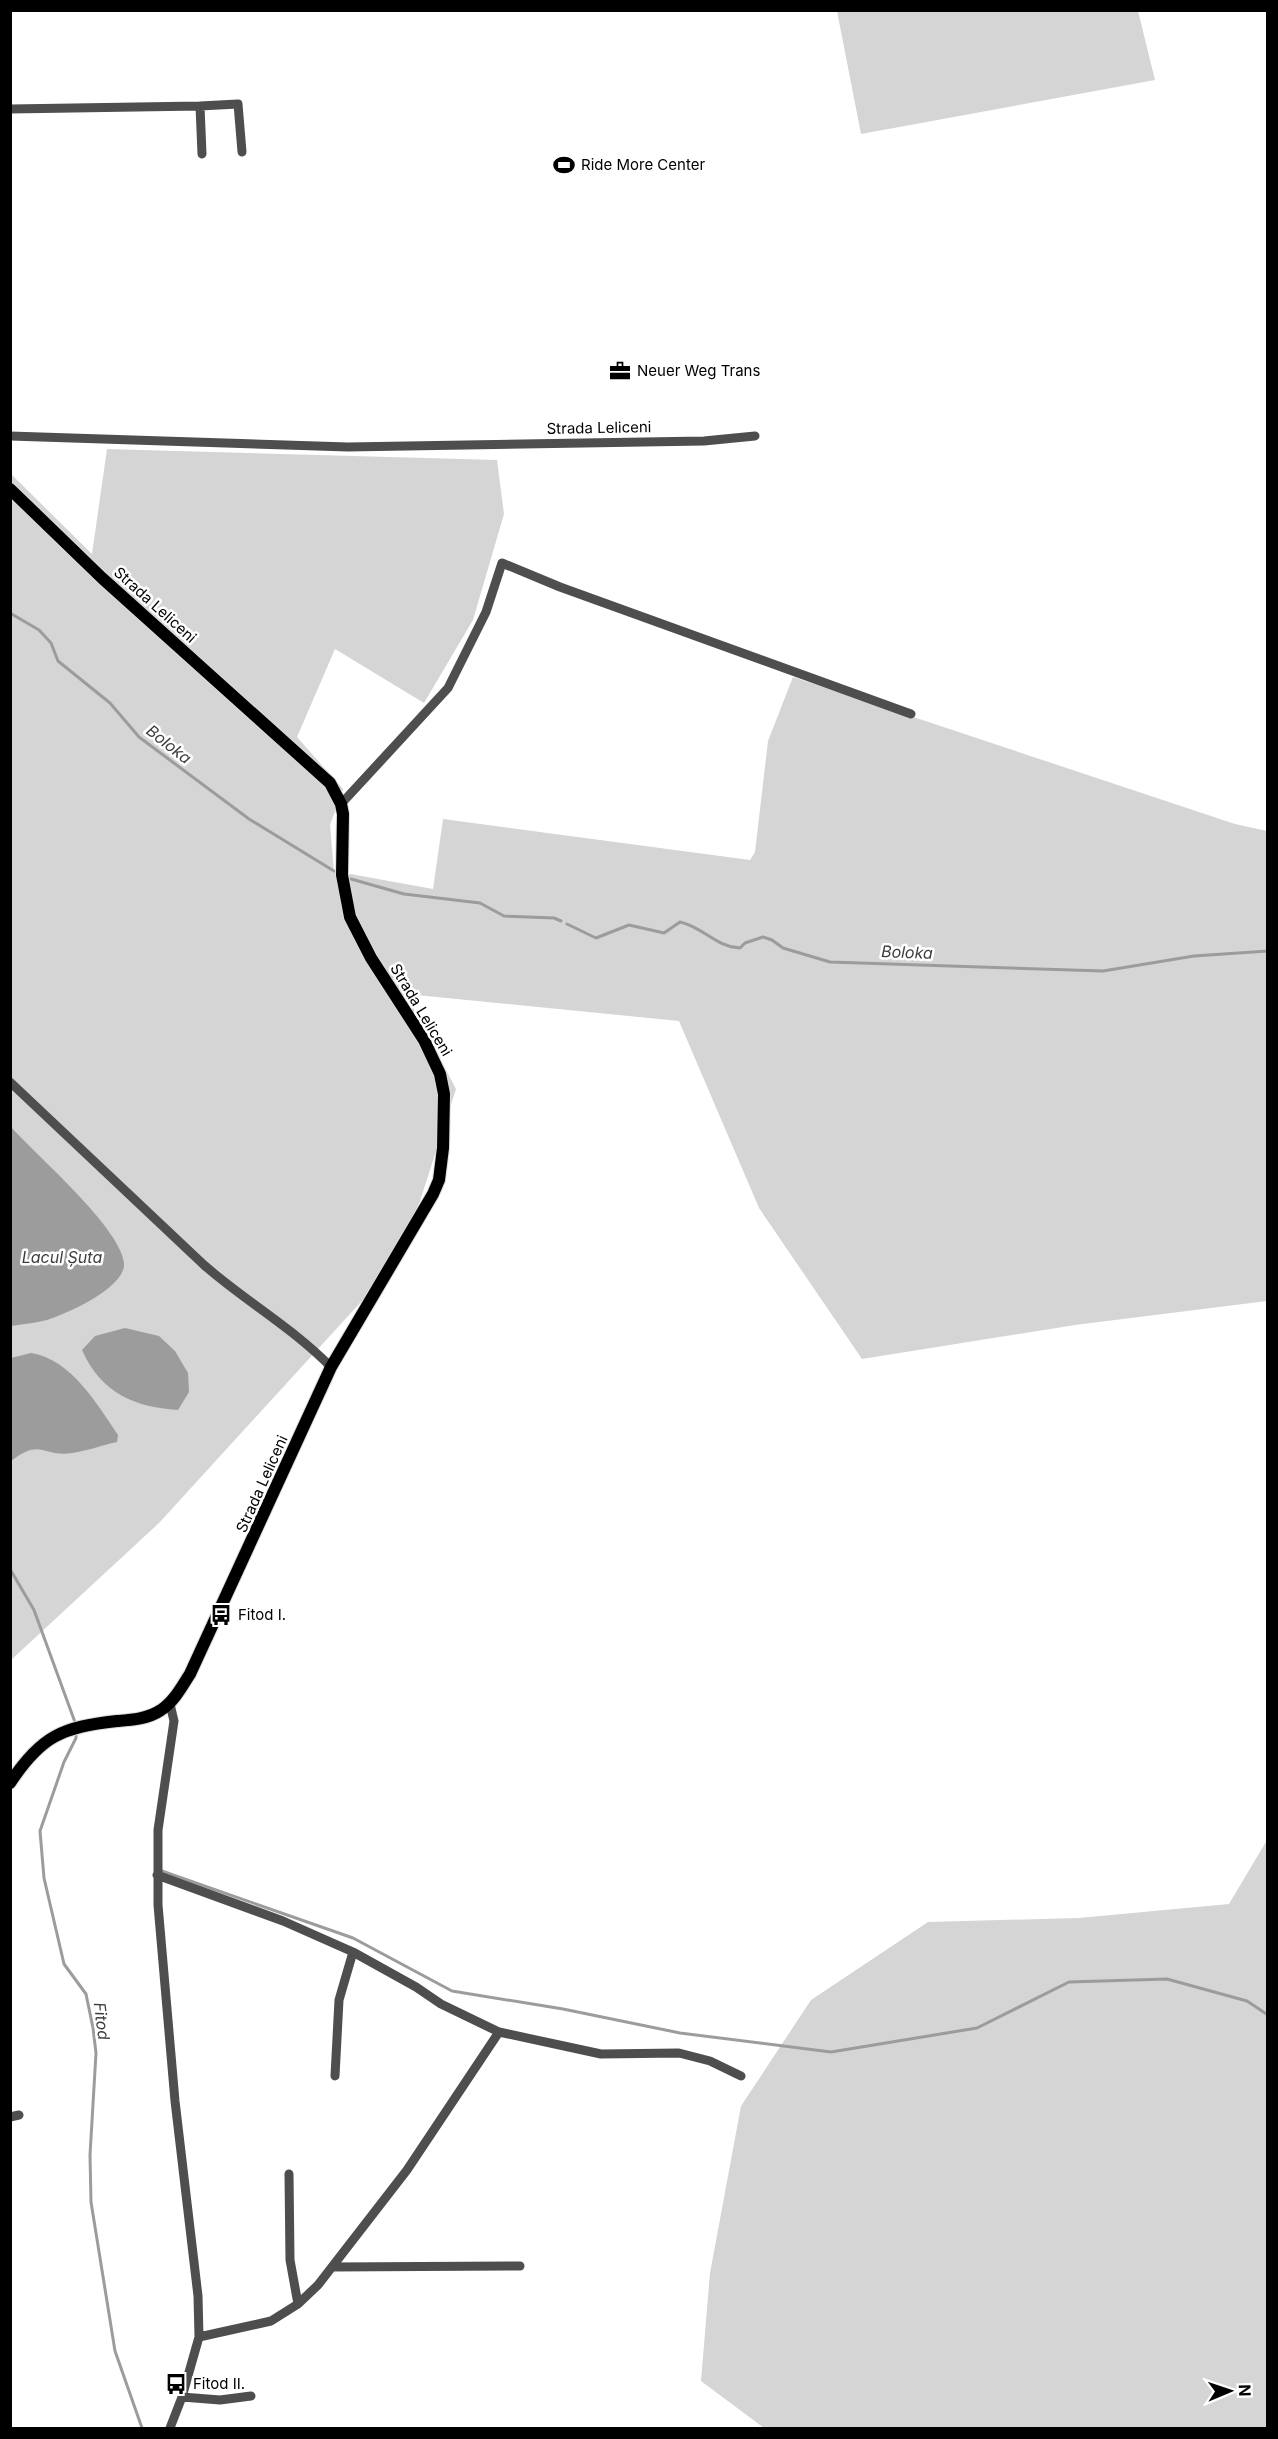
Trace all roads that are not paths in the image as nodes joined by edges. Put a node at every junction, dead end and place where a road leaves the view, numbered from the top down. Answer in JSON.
{"nodes":[{"id":1,"x":200,"y":106,"type":"junction"},
{"id":2,"x":10,"y":109,"type":"edge"},
{"id":3,"x":242,"y":152,"type":"dead end"},
{"id":4,"x":202,"y":154,"type":"dead end"},
{"id":5,"x":10,"y":436,"type":"edge"},
{"id":6,"x":755,"y":436,"type":"dead end"},
{"id":7,"x":10,"y":489,"type":"edge"},
{"id":8,"x":911,"y":714,"type":"dead end"},
{"id":9,"x":341,"y":804,"type":"junction"},
{"id":10,"x":10,"y":1082,"type":"edge"},
{"id":11,"x":331,"y":1367,"type":"junction"},
{"id":12,"x":170,"y":1704,"type":"junction"},
{"id":13,"x":10,"y":1783,"type":"edge"},
{"id":14,"x":156,"y":1875,"type":"junction"},
{"id":15,"x":353,"y":1952,"type":"junction"},
{"id":16,"x":499,"y":2032,"type":"junction"},
{"id":17,"x":335,"y":2076,"type":"dead end"},
{"id":18,"x":741,"y":2076,"type":"dead end"},
{"id":19,"x":289,"y":2174,"type":"dead end"},
{"id":20,"x":520,"y":2266,"type":"dead end"},
{"id":21,"x":333,"y":2267,"type":"junction"},
{"id":22,"x":298,"y":2304,"type":"junction"},
{"id":23,"x":199,"y":2337,"type":"junction"},
{"id":24,"x":251,"y":2396,"type":"dead end"},
{"id":25,"x":182,"y":2397,"type":"junction"},
{"id":26,"x":170,"y":2428,"type":"edge"}],
"edges":[{"from":1,"to":2,"type":"street"},
{"from":1,"to":3,"type":"street"},
{"from":1,"to":4,"type":"street"},
{"from":5,"to":6,"type":"street","name":"Strada Leliceni"},
{"from":7,"to":9,"type":"main road","name":"Strada Leliceni"},
{"from":8,"to":9,"type":"street"},
{"from":9,"to":11,"type":"main road","name":"Strada Leliceni"},
{"from":10,"to":11,"type":"street"},
{"from":11,"to":12,"type":"main road","name":"Strada Leliceni"},
{"from":12,"to":13,"type":"main road"},
{"from":12,"to":14,"type":"street"},
{"from":14,"to":15,"type":"street"},
{"from":14,"to":23,"type":"street"},
{"from":15,"to":16,"type":"street"},
{"from":15,"to":17,"type":"street"},
{"from":16,"to":18,"type":"street"},
{"from":16,"to":21,"type":"street"},
{"from":19,"to":22,"type":"street"},
{"from":20,"to":21,"type":"street"},
{"from":21,"to":22,"type":"street"},
{"from":22,"to":23,"type":"street"},
{"from":23,"to":25,"type":"street"},
{"from":24,"to":25,"type":"street"},
{"from":25,"to":26,"type":"street"}]}
